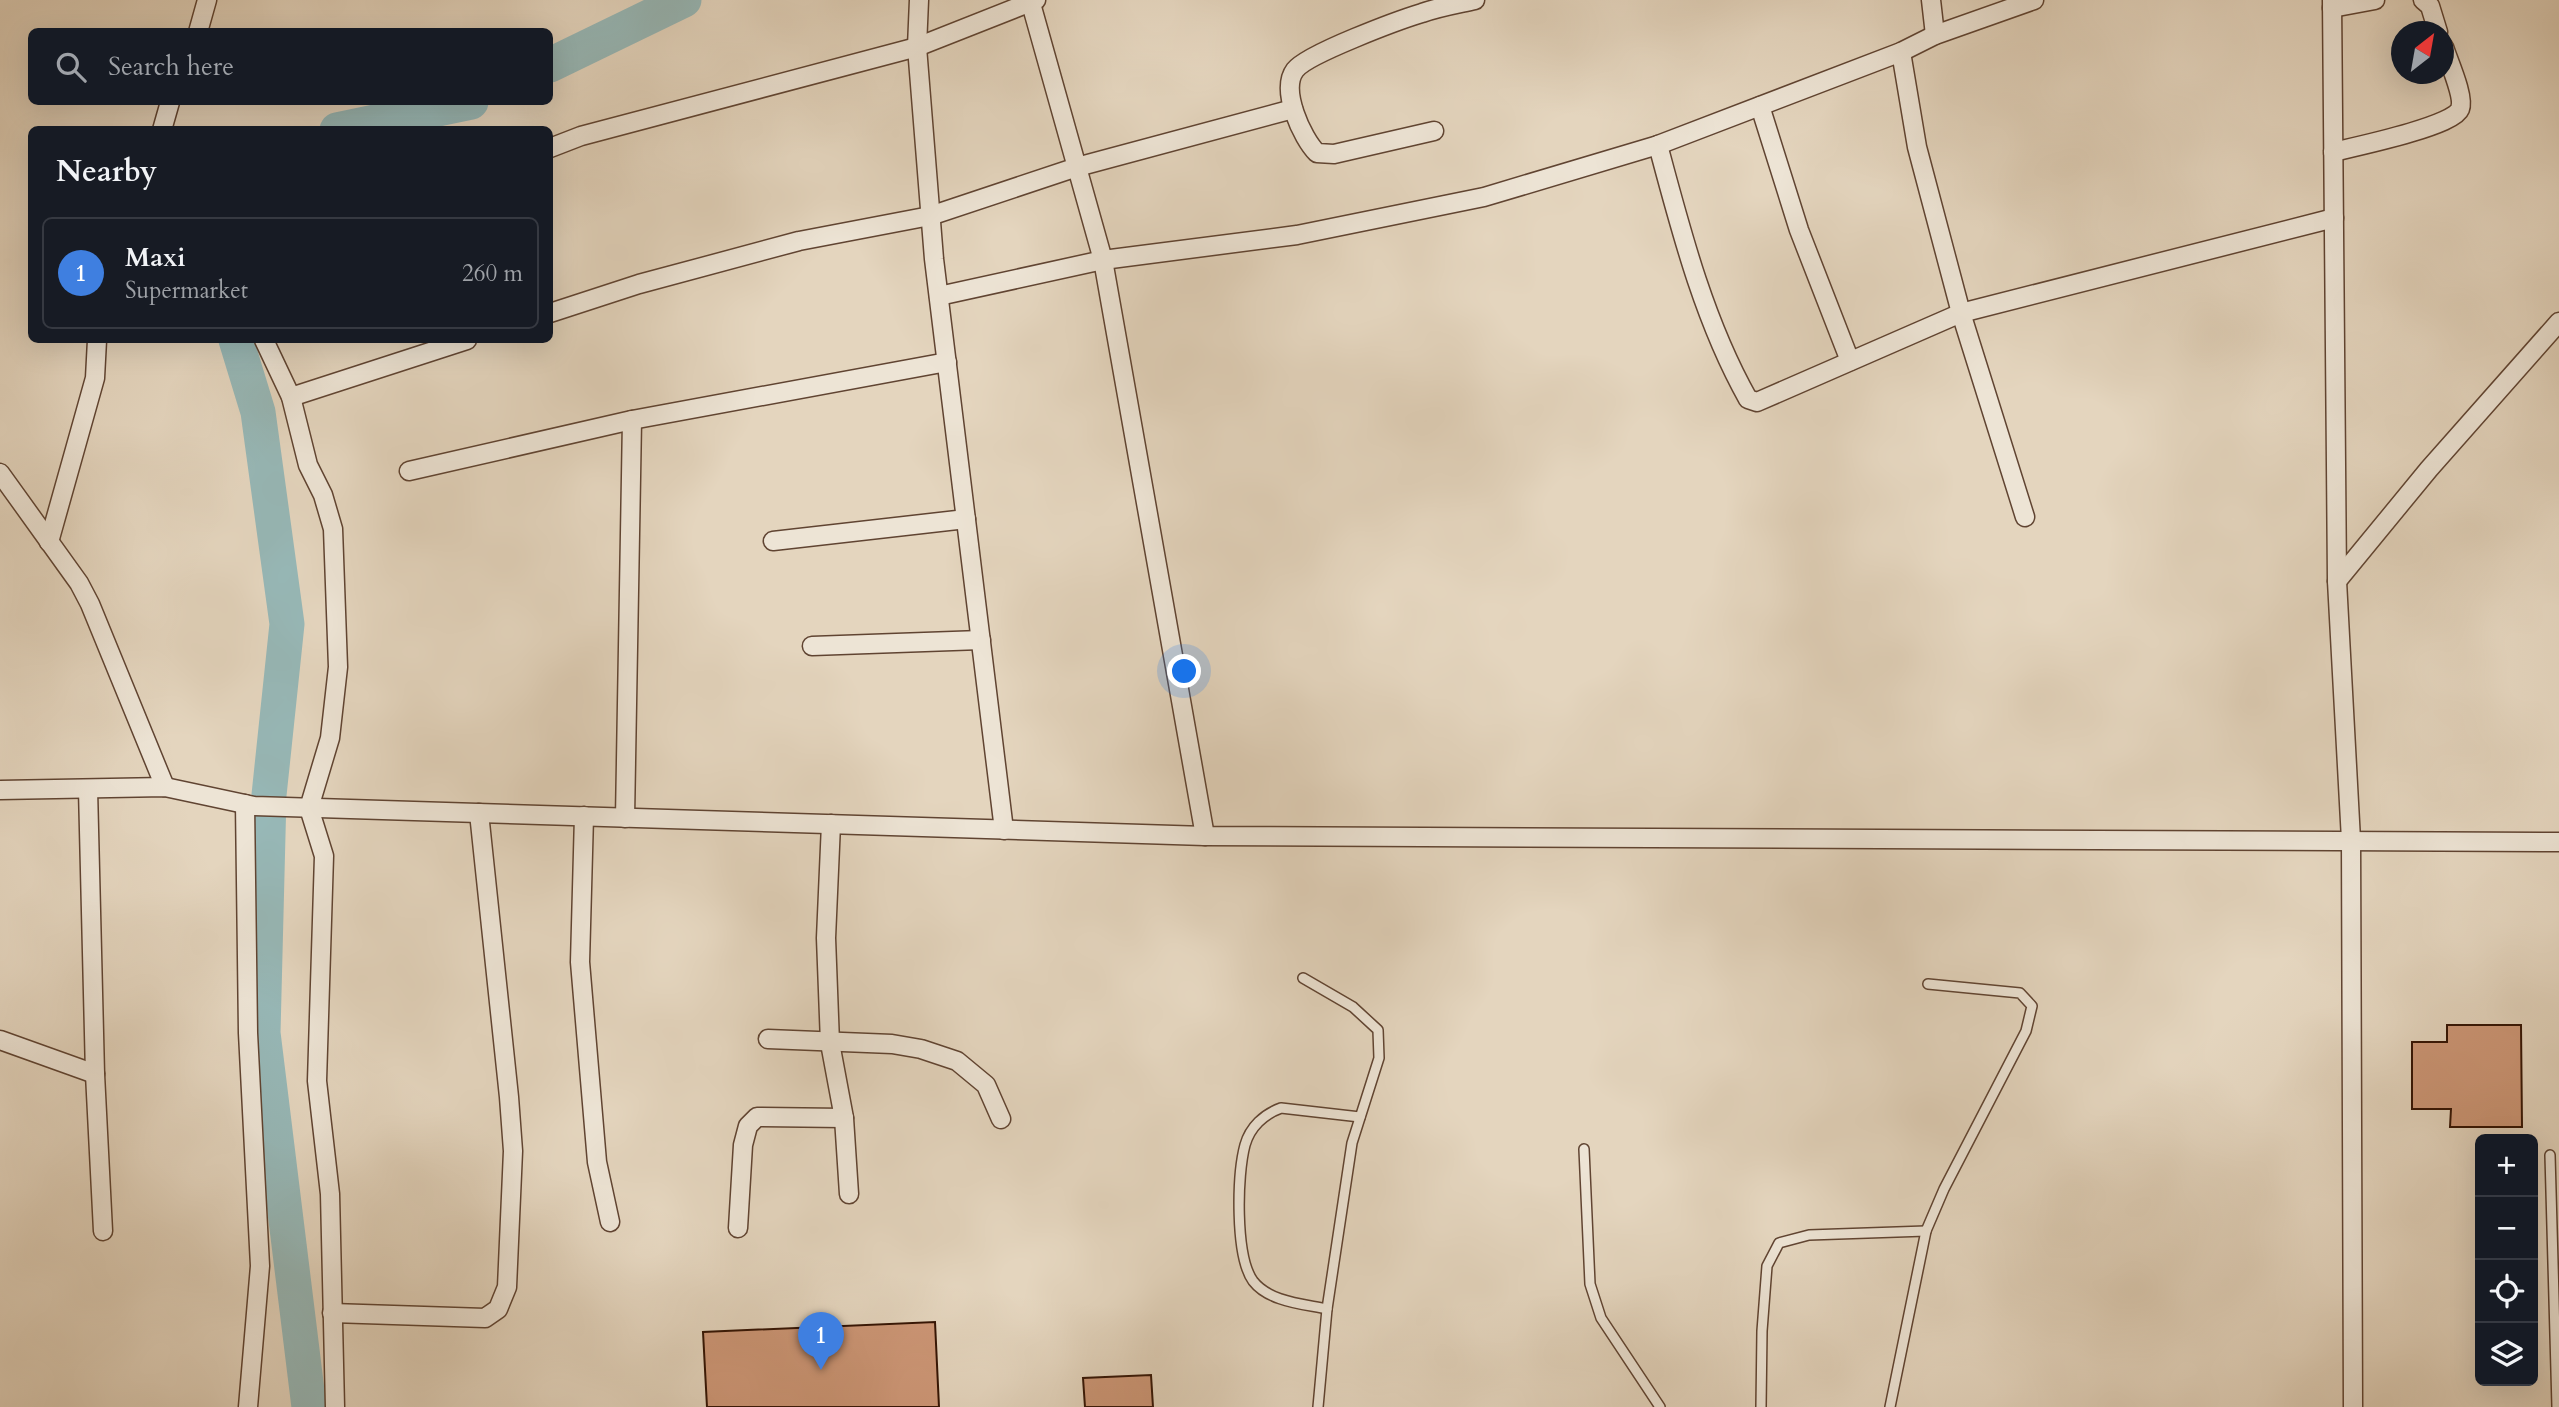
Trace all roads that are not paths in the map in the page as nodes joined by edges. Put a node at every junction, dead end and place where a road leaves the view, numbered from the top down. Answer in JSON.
{"nodes":[{"id":1,"x":207,"y":0,"type":"edge"},
{"id":2,"x":919,"y":0,"type":"edge"},
{"id":3,"x":1475,"y":0,"type":"edge"},
{"id":4,"x":1931,"y":0,"type":"edge"},
{"id":5,"x":2034,"y":0,"type":"edge"},
{"id":6,"x":2375,"y":0,"type":"edge"},
{"id":7,"x":2423,"y":0,"type":"edge"},
{"id":8,"x":1032,"y":1,"type":"edge"},
{"id":9,"x":2332,"y":4,"type":"edge"},
{"id":10,"x":2435,"y":21,"type":"edge"},
{"id":11,"x":199,"y":28,"type":"edge"},
{"id":12,"x":1936,"y":35,"type":"junction"},
{"id":13,"x":918,"y":47,"type":"junction"},
{"id":14,"x":1901,"y":52,"type":"junction"},
{"id":15,"x":2454,"y":78,"type":"edge"},
{"id":16,"x":169,"y":105,"type":"edge"},
{"id":17,"x":1760,"y":106,"type":"junction"},
{"id":18,"x":1293,"y":109,"type":"junction"},
{"id":19,"x":164,"y":126,"type":"edge"},
{"id":20,"x":1434,"y":131,"type":"dead end"},
{"id":21,"x":1658,"y":145,"type":"junction"},
{"id":22,"x":553,"y":147,"type":"edge"},
{"id":23,"x":2333,"y":152,"type":"junction"},
{"id":24,"x":1077,"y":167,"type":"junction"},
{"id":25,"x":930,"y":216,"type":"junction"},
{"id":26,"x":2334,"y":218,"type":"junction"},
{"id":27,"x":1103,"y":260,"type":"junction"},
{"id":28,"x":939,"y":296,"type":"junction"},
{"id":29,"x":553,"y":312,"type":"edge"},
{"id":30,"x":1961,"y":313,"type":"junction"},
{"id":31,"x":2559,"y":322,"type":"edge"},
{"id":32,"x":97,"y":343,"type":"edge"},
{"id":33,"x":265,"y":343,"type":"edge"},
{"id":34,"x":458,"y":343,"type":"edge"},
{"id":35,"x":1850,"y":361,"type":"junction"},
{"id":36,"x":947,"y":362,"type":"junction"},
{"id":37,"x":291,"y":397,"type":"junction"},
{"id":38,"x":632,"y":420,"type":"junction"},
{"id":39,"x":409,"y":471,"type":"dead end"},
{"id":40,"x":0,"y":473,"type":"edge"},
{"id":41,"x":9,"y":499,"type":"edge"},
{"id":42,"x":2025,"y":517,"type":"dead end"},
{"id":43,"x":966,"y":519,"type":"junction"},
{"id":44,"x":773,"y":541,"type":"dead end"},
{"id":45,"x":49,"y":542,"type":"junction"},
{"id":46,"x":2337,"y":581,"type":"junction"},
{"id":47,"x":981,"y":640,"type":"junction"},
{"id":48,"x":812,"y":646,"type":"dead end"},
{"id":49,"x":165,"y":787,"type":"junction"},
{"id":50,"x":88,"y":789,"type":"junction"},
{"id":51,"x":0,"y":790,"type":"edge"},
{"id":52,"x":249,"y":805,"type":"junction"},
{"id":53,"x":309,"y":808,"type":"junction"},
{"id":54,"x":479,"y":813,"type":"junction"},
{"id":55,"x":584,"y":816,"type":"junction"},
{"id":56,"x":625,"y":818,"type":"junction"},
{"id":57,"x":831,"y":824,"type":"junction"},
{"id":58,"x":1004,"y":830,"type":"junction"},
{"id":59,"x":1205,"y":836,"type":"junction"},
{"id":60,"x":2351,"y":840,"type":"junction"},
{"id":61,"x":2559,"y":842,"type":"edge"},
{"id":62,"x":1303,"y":978,"type":"dead end"},
{"id":63,"x":1928,"y":984,"type":"dead end"},
{"id":64,"x":768,"y":1039,"type":"dead end"},
{"id":65,"x":0,"y":1040,"type":"edge"},
{"id":66,"x":830,"y":1043,"type":"junction"},
{"id":67,"x":95,"y":1074,"type":"junction"},
{"id":68,"x":1360,"y":1117,"type":"junction"},
{"id":69,"x":844,"y":1118,"type":"junction"},
{"id":70,"x":1002,"y":1119,"type":"dead end"},
{"id":71,"x":1584,"y":1149,"type":"dead end"},
{"id":72,"x":2550,"y":1155,"type":"dead end"},
{"id":73,"x":849,"y":1194,"type":"dead end"},
{"id":74,"x":610,"y":1222,"type":"dead end"},
{"id":75,"x":738,"y":1228,"type":"dead end"},
{"id":76,"x":103,"y":1231,"type":"dead end"},
{"id":77,"x":1926,"y":1231,"type":"junction"},
{"id":78,"x":1327,"y":1309,"type":"junction"},
{"id":79,"x":332,"y":1313,"type":"junction"},
{"id":80,"x":248,"y":1407,"type":"edge"},
{"id":81,"x":335,"y":1407,"type":"edge"},
{"id":82,"x":1318,"y":1407,"type":"edge"},
{"id":83,"x":1660,"y":1407,"type":"edge"},
{"id":84,"x":1761,"y":1407,"type":"edge"},
{"id":85,"x":1891,"y":1407,"type":"edge"},
{"id":86,"x":2353,"y":1407,"type":"edge"},
{"id":87,"x":2557,"y":1407,"type":"edge"}],
"edges":[{"from":1,"to":11,"type":"street"},
{"from":2,"to":13,"type":"street"},
{"from":3,"to":18,"type":"street"},
{"from":4,"to":12,"type":"street"},
{"from":5,"to":12,"type":"street"},
{"from":6,"to":9,"type":"street"},
{"from":7,"to":10,"type":"street"},
{"from":8,"to":13,"type":"street"},
{"from":8,"to":24,"type":"street"},
{"from":9,"to":23,"type":"street"},
{"from":12,"to":14,"type":"street"},
{"from":13,"to":22,"type":"street"},
{"from":13,"to":25,"type":"street"},
{"from":14,"to":17,"type":"street"},
{"from":14,"to":30,"type":"street"},
{"from":15,"to":23,"type":"street"},
{"from":16,"to":19,"type":"street"},
{"from":17,"to":21,"type":"street"},
{"from":17,"to":35,"type":"street"},
{"from":18,"to":20,"type":"street"},
{"from":18,"to":24,"type":"street"},
{"from":21,"to":27,"type":"street"},
{"from":21,"to":35,"type":"street"},
{"from":23,"to":26,"type":"street"},
{"from":24,"to":25,"type":"street"},
{"from":24,"to":27,"type":"street"},
{"from":25,"to":28,"type":"street"},
{"from":25,"to":29,"type":"street"},
{"from":26,"to":30,"type":"street"},
{"from":26,"to":46,"type":"street"},
{"from":27,"to":28,"type":"street"},
{"from":27,"to":59,"type":"street"},
{"from":28,"to":36,"type":"street"},
{"from":30,"to":35,"type":"street"},
{"from":30,"to":42,"type":"street"},
{"from":31,"to":46,"type":"street"},
{"from":32,"to":45,"type":"street"},
{"from":33,"to":37,"type":"street"},
{"from":34,"to":37,"type":"street"},
{"from":36,"to":38,"type":"street"},
{"from":36,"to":43,"type":"street"},
{"from":37,"to":53,"type":"street"},
{"from":38,"to":39,"type":"street"},
{"from":38,"to":56,"type":"street"},
{"from":40,"to":41,"type":"street"},
{"from":41,"to":45,"type":"street"},
{"from":43,"to":44,"type":"street"},
{"from":43,"to":47,"type":"street"},
{"from":45,"to":49,"type":"street"},
{"from":46,"to":60,"type":"street"},
{"from":47,"to":48,"type":"street"},
{"from":47,"to":58,"type":"street"},
{"from":49,"to":50,"type":"street"},
{"from":49,"to":52,"type":"street"},
{"from":50,"to":51,"type":"street"},
{"from":50,"to":67,"type":"street"},
{"from":52,"to":53,"type":"street"},
{"from":52,"to":80,"type":"street"},
{"from":53,"to":54,"type":"street"},
{"from":53,"to":79,"type":"street"},
{"from":54,"to":55,"type":"street"},
{"from":54,"to":79,"type":"street"},
{"from":55,"to":56,"type":"street"},
{"from":55,"to":74,"type":"street"},
{"from":56,"to":57,"type":"street"},
{"from":57,"to":58,"type":"street"},
{"from":57,"to":66,"type":"street"},
{"from":58,"to":59,"type":"street"},
{"from":59,"to":60,"type":"street"},
{"from":60,"to":61,"type":"street"},
{"from":60,"to":86,"type":"street"},
{"from":62,"to":68,"type":"lane"},
{"from":63,"to":77,"type":"lane"},
{"from":64,"to":66,"type":"street"},
{"from":65,"to":67,"type":"street"},
{"from":66,"to":69,"type":"street"},
{"from":66,"to":70,"type":"street"},
{"from":67,"to":76,"type":"street"},
{"from":68,"to":78,"type":"lane"},
{"from":68,"to":78,"type":"lane"},
{"from":69,"to":73,"type":"street"},
{"from":69,"to":75,"type":"street"},
{"from":71,"to":83,"type":"lane"},
{"from":72,"to":87,"type":"lane"},
{"from":77,"to":84,"type":"lane"},
{"from":77,"to":85,"type":"lane"},
{"from":78,"to":82,"type":"lane"},
{"from":79,"to":81,"type":"street"}]}
